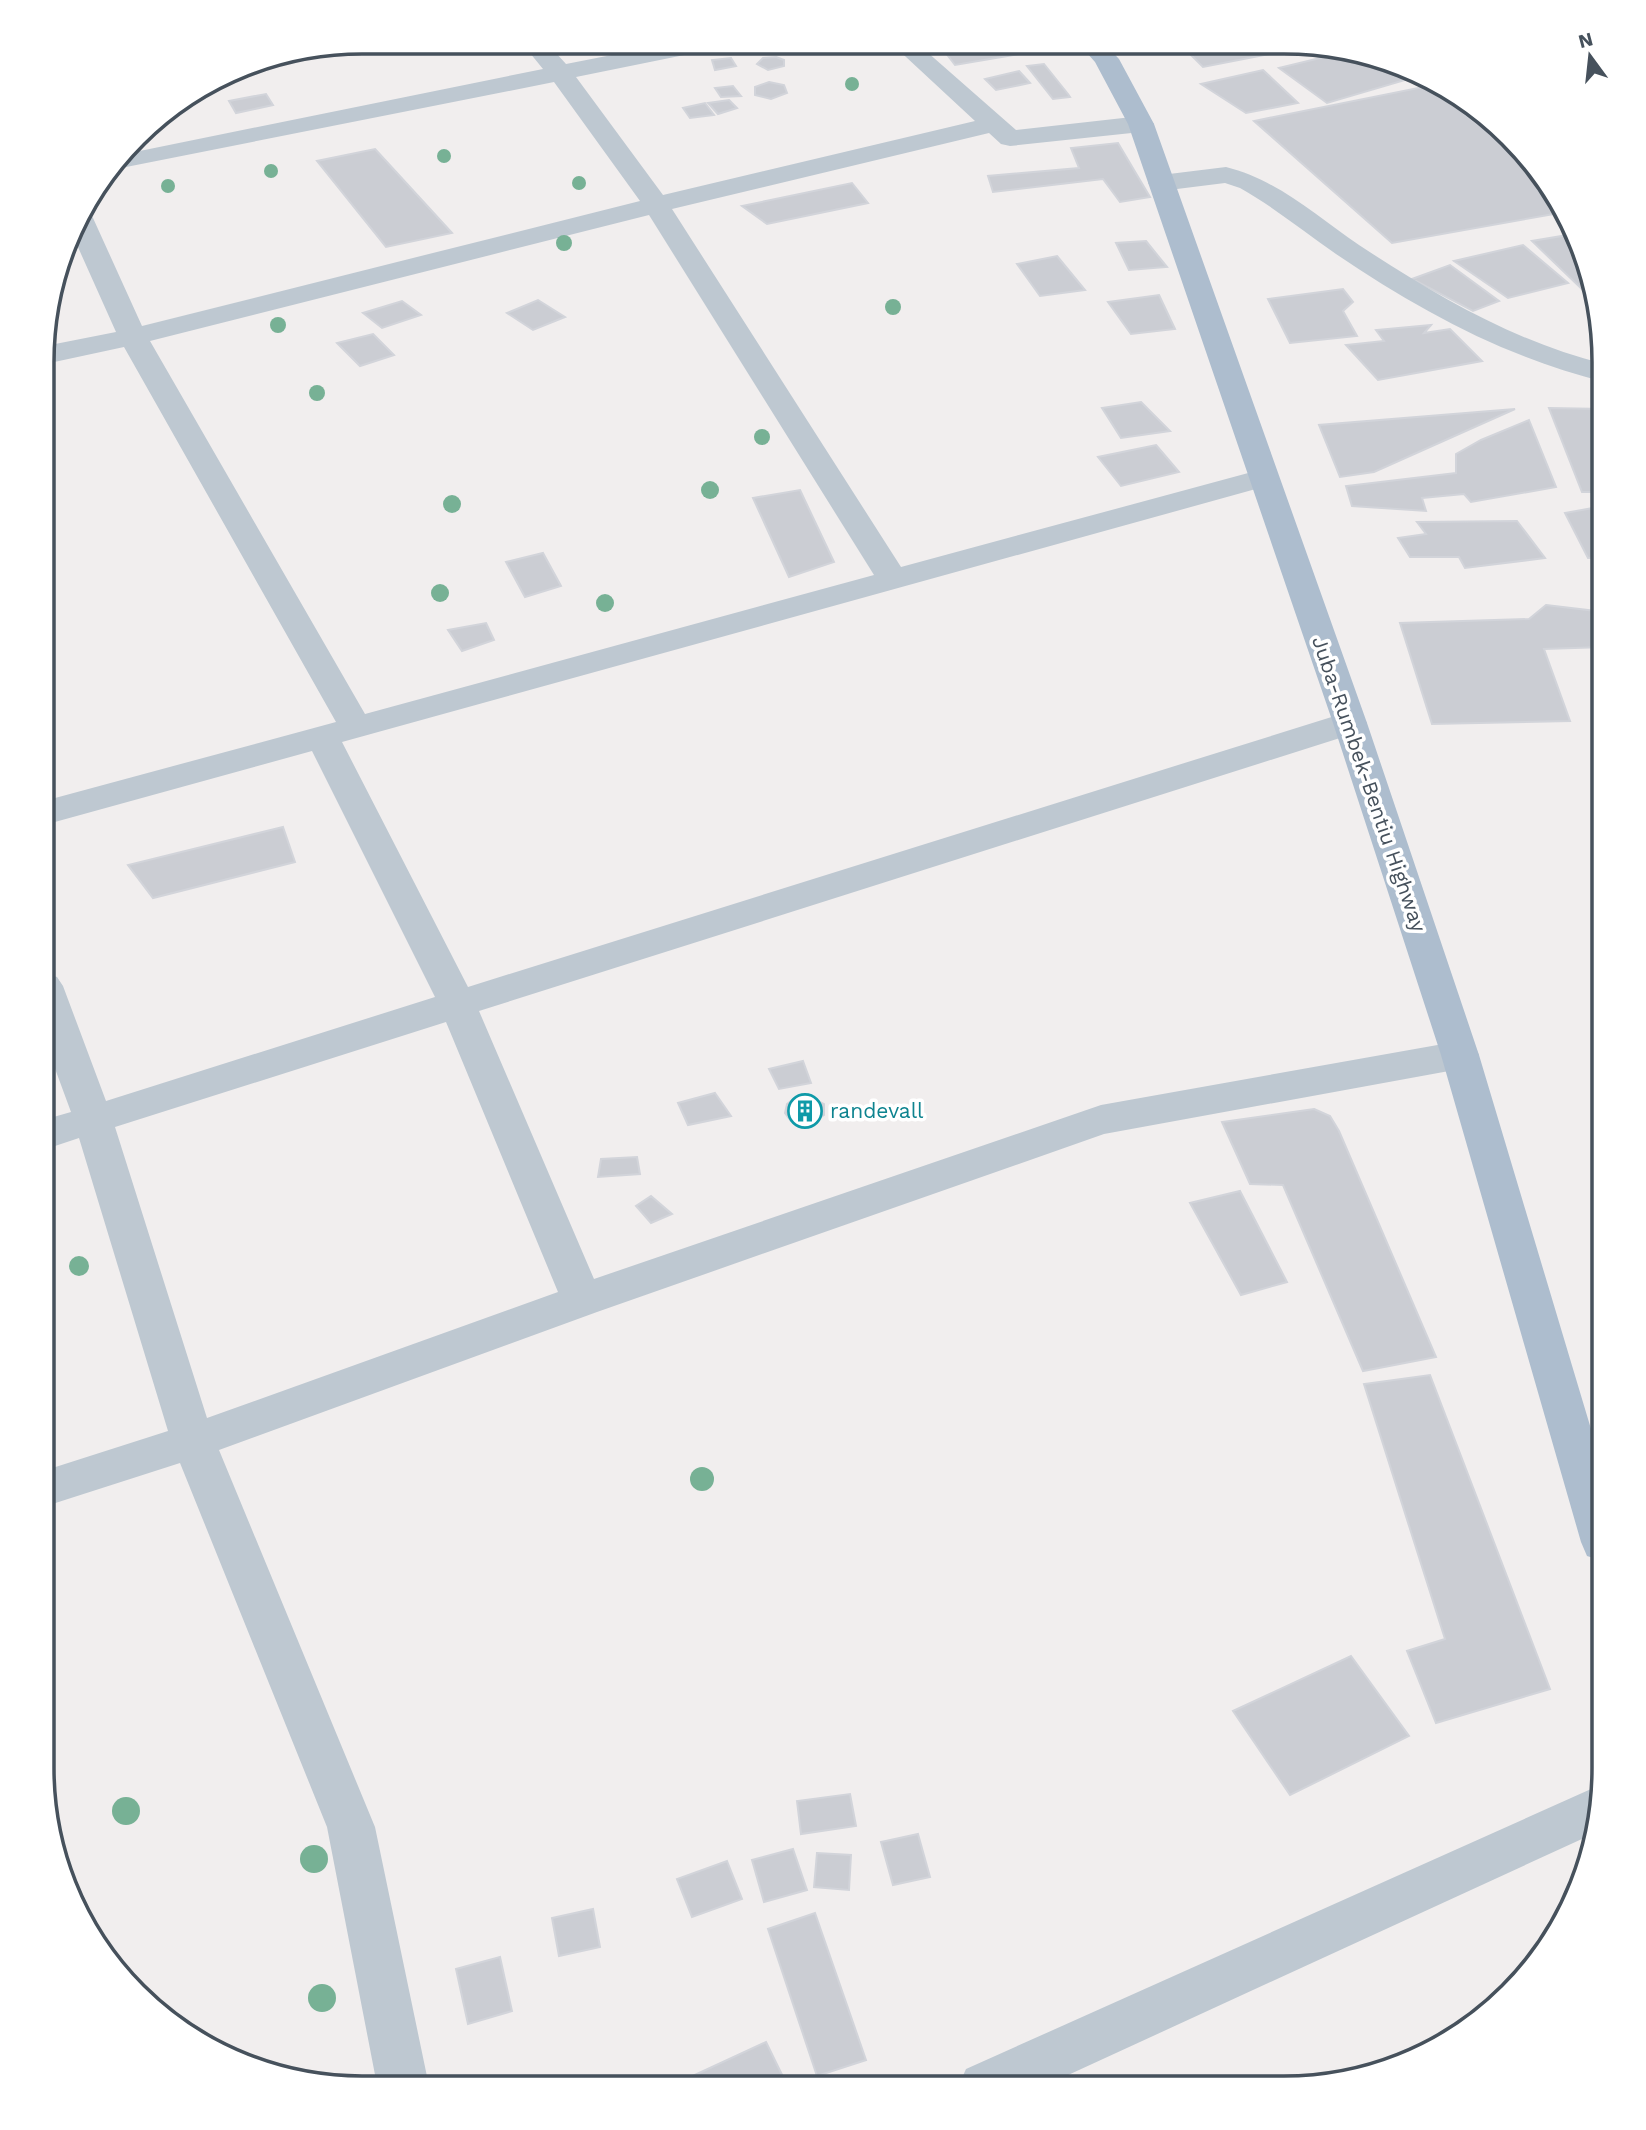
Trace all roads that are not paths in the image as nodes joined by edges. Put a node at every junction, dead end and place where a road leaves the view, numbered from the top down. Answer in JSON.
{"nodes":[{"id":1,"x":543,"y":54,"type":"edge"},
{"id":2,"x":656,"y":54,"type":"edge"},
{"id":3,"x":915,"y":54,"type":"edge"},
{"id":4,"x":1101,"y":54,"type":"edge"},
{"id":5,"x":561,"y":74,"type":"junction"},
{"id":6,"x":995,"y":124,"type":"junction"},
{"id":7,"x":1141,"y":124,"type":"junction"},
{"id":8,"x":130,"y":160,"type":"edge"},
{"id":9,"x":1161,"y":183,"type":"junction"},
{"id":10,"x":656,"y":205,"type":"junction"},
{"id":11,"x":84,"y":230,"type":"edge"},
{"id":12,"x":133,"y":337,"type":"junction"},
{"id":13,"x":54,"y":353,"type":"edge"},
{"id":14,"x":1592,"y":371,"type":"edge"},
{"id":15,"x":1263,"y":478,"type":"junction"},
{"id":16,"x":893,"y":579,"type":"junction"},
{"id":17,"x":1350,"y":723,"type":"junction"},
{"id":18,"x":339,"y":731,"type":"junction"},
{"id":19,"x":54,"y":810,"type":"edge"},
{"id":20,"x":457,"y":1003,"type":"junction"},
{"id":21,"x":54,"y":1013,"type":"edge"},
{"id":22,"x":1460,"y":1055,"type":"junction"},
{"id":23,"x":93,"y":1119,"type":"junction"},
{"id":24,"x":54,"y":1131,"type":"edge"},
{"id":25,"x":582,"y":1300,"type":"junction"},
{"id":26,"x":192,"y":1441,"type":"junction"},
{"id":27,"x":54,"y":1485,"type":"edge"},
{"id":28,"x":1592,"y":1505,"type":"edge"},
{"id":29,"x":1588,"y":1812,"type":"edge"},
{"id":30,"x":401,"y":2076,"type":"edge"},
{"id":31,"x":1008,"y":2076,"type":"edge"}],
"edges":[{"from":1,"to":5,"type":"street"},
{"from":2,"to":5,"type":"street"},
{"from":3,"to":6,"type":"street"},
{"from":4,"to":7,"type":"main road","name":"Juba-Rumbek-Bentiu Highway"},
{"from":5,"to":8,"type":"street"},
{"from":5,"to":10,"type":"street"},
{"from":6,"to":7,"type":"street"},
{"from":6,"to":10,"type":"street"},
{"from":7,"to":9,"type":"main road","name":"Juba-Rumbek-Bentiu Highway"},
{"from":9,"to":14,"type":"street"},
{"from":9,"to":15,"type":"main road","name":"Juba-Rumbek-Bentiu Highway"},
{"from":10,"to":12,"type":"street"},
{"from":10,"to":16,"type":"street"},
{"from":11,"to":12,"type":"street"},
{"from":12,"to":13,"type":"street"},
{"from":12,"to":18,"type":"street"},
{"from":15,"to":16,"type":"street"},
{"from":15,"to":17,"type":"main road","name":"Juba-Rumbek-Bentiu Highway"},
{"from":16,"to":18,"type":"street"},
{"from":17,"to":20,"type":"street"},
{"from":17,"to":22,"type":"main road","name":"Juba-Rumbek-Bentiu Highway"},
{"from":18,"to":19,"type":"street"},
{"from":18,"to":20,"type":"street"},
{"from":20,"to":23,"type":"street"},
{"from":20,"to":25,"type":"street"},
{"from":21,"to":23,"type":"street"},
{"from":22,"to":25,"type":"street"},
{"from":22,"to":28,"type":"main road","name":"Juba-Rumbek-Bentiu Highway"},
{"from":23,"to":24,"type":"street"},
{"from":23,"to":26,"type":"street"},
{"from":25,"to":26,"type":"street"},
{"from":26,"to":27,"type":"street"},
{"from":26,"to":30,"type":"street"},
{"from":29,"to":31,"type":"street"}]}
